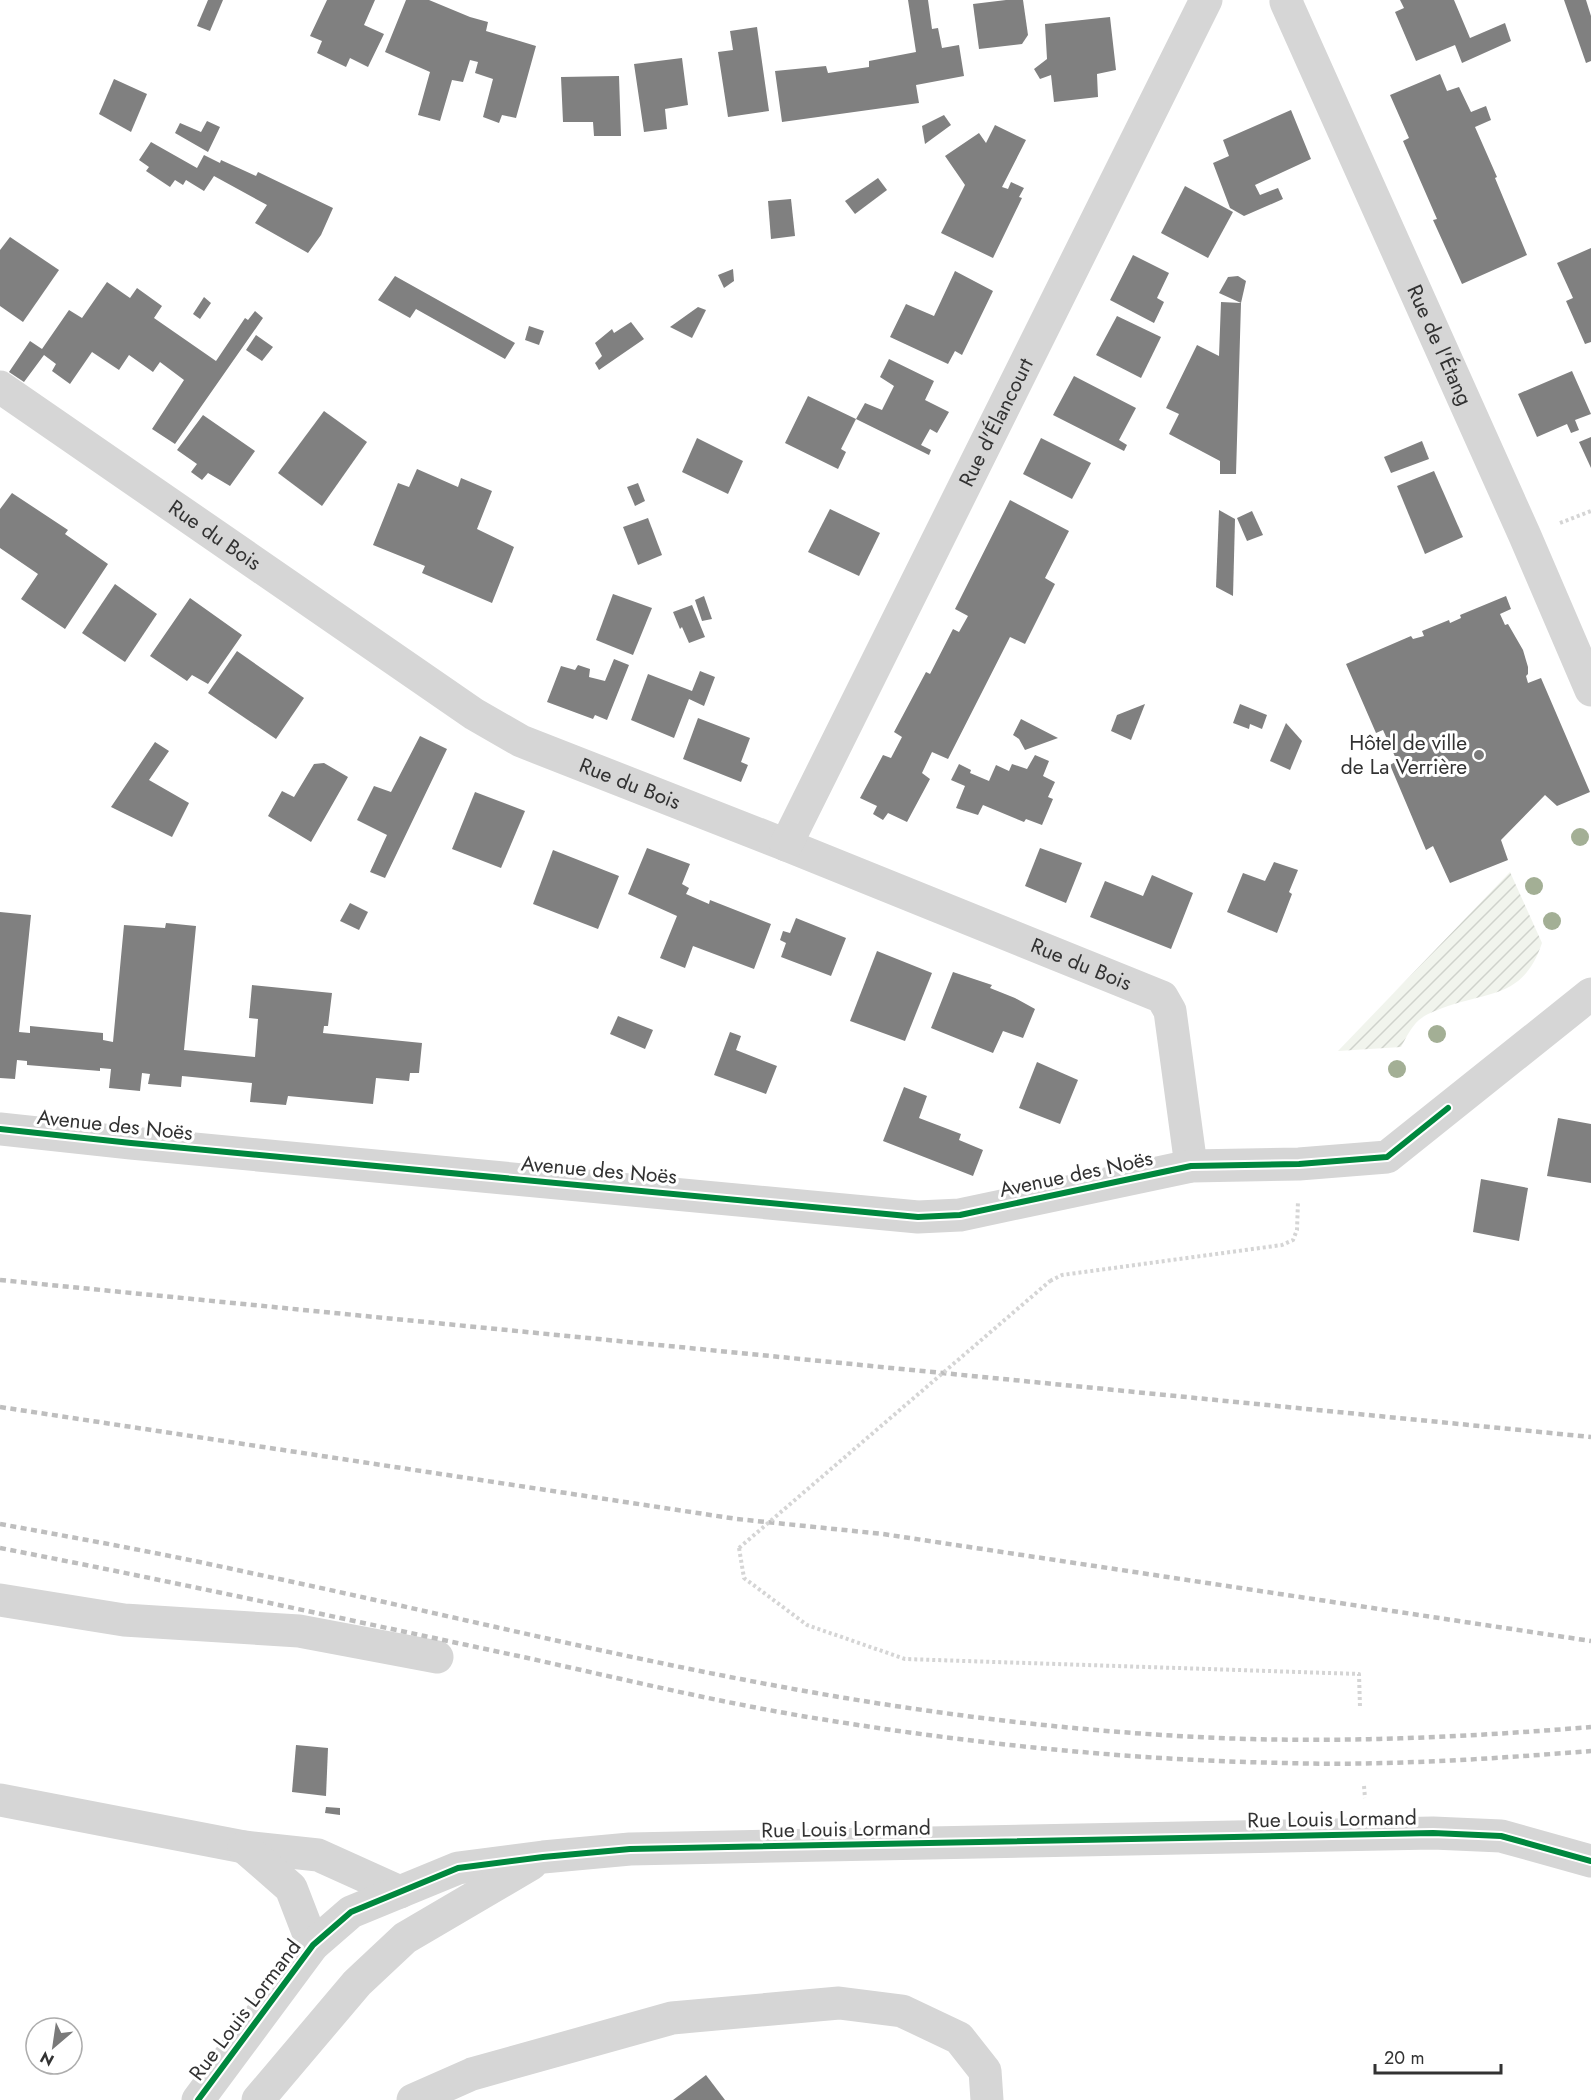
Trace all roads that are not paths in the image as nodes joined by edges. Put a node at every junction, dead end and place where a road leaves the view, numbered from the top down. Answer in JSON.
{"nodes":[{"id":1,"x":1206,"y":0,"type":"edge"},
{"id":2,"x":1287,"y":1,"type":"edge"},
{"id":3,"x":0,"y":387,"type":"edge"},
{"id":4,"x":1591,"y":690,"type":"edge"},
{"id":5,"x":786,"y":845,"type":"junction"},
{"id":6,"x":1591,"y":994,"type":"edge"},
{"id":7,"x":0,"y":1129,"type":"edge"},
{"id":8,"x":1191,"y":1166,"type":"junction"},
{"id":9,"x":0,"y":1600,"type":"edge"},
{"id":10,"x":437,"y":1657,"type":"dead end"},
{"id":11,"x":0,"y":1800,"type":"edge"},
{"id":12,"x":244,"y":1847,"type":"junction"},
{"id":13,"x":543,"y":1857,"type":"junction"},
{"id":14,"x":1591,"y":1861,"type":"edge"},
{"id":15,"x":400,"y":1892,"type":"junction"},
{"id":16,"x":313,"y":1945,"type":"junction"},
{"id":17,"x":198,"y":2100,"type":"edge"},
{"id":18,"x":258,"y":2100,"type":"edge"},
{"id":19,"x":413,"y":2100,"type":"edge"},
{"id":20,"x":987,"y":2100,"type":"edge"}],
"edges":[{"from":1,"to":5,"type":"street","name":"Rue d'Élancourt"},
{"from":2,"to":4,"type":"street","name":"Rue de l'Étang"},
{"from":3,"to":5,"type":"street","name":"Rue du Bois"},
{"from":5,"to":8,"type":"street","name":"Rue du Bois"},
{"from":6,"to":8,"type":"street","name":"Avenue des Noës"},
{"from":7,"to":8,"type":"street","name":"Avenue des Noës"},
{"from":9,"to":10,"type":"street"},
{"from":11,"to":12,"type":"street"},
{"from":12,"to":15,"type":"street"},
{"from":12,"to":16,"type":"street"},
{"from":13,"to":14,"type":"street","name":"Rue Louis Lormand"},
{"from":13,"to":15,"type":"street","name":"Rue Louis Lormand"},
{"from":13,"to":18,"type":"street","name":"Rue Louis Lormand"},
{"from":15,"to":16,"type":"street","name":"Rue Louis Lormand"},
{"from":16,"to":17,"type":"street","name":"Rue Louis Lormand"},
{"from":19,"to":20,"type":"street"}]}
